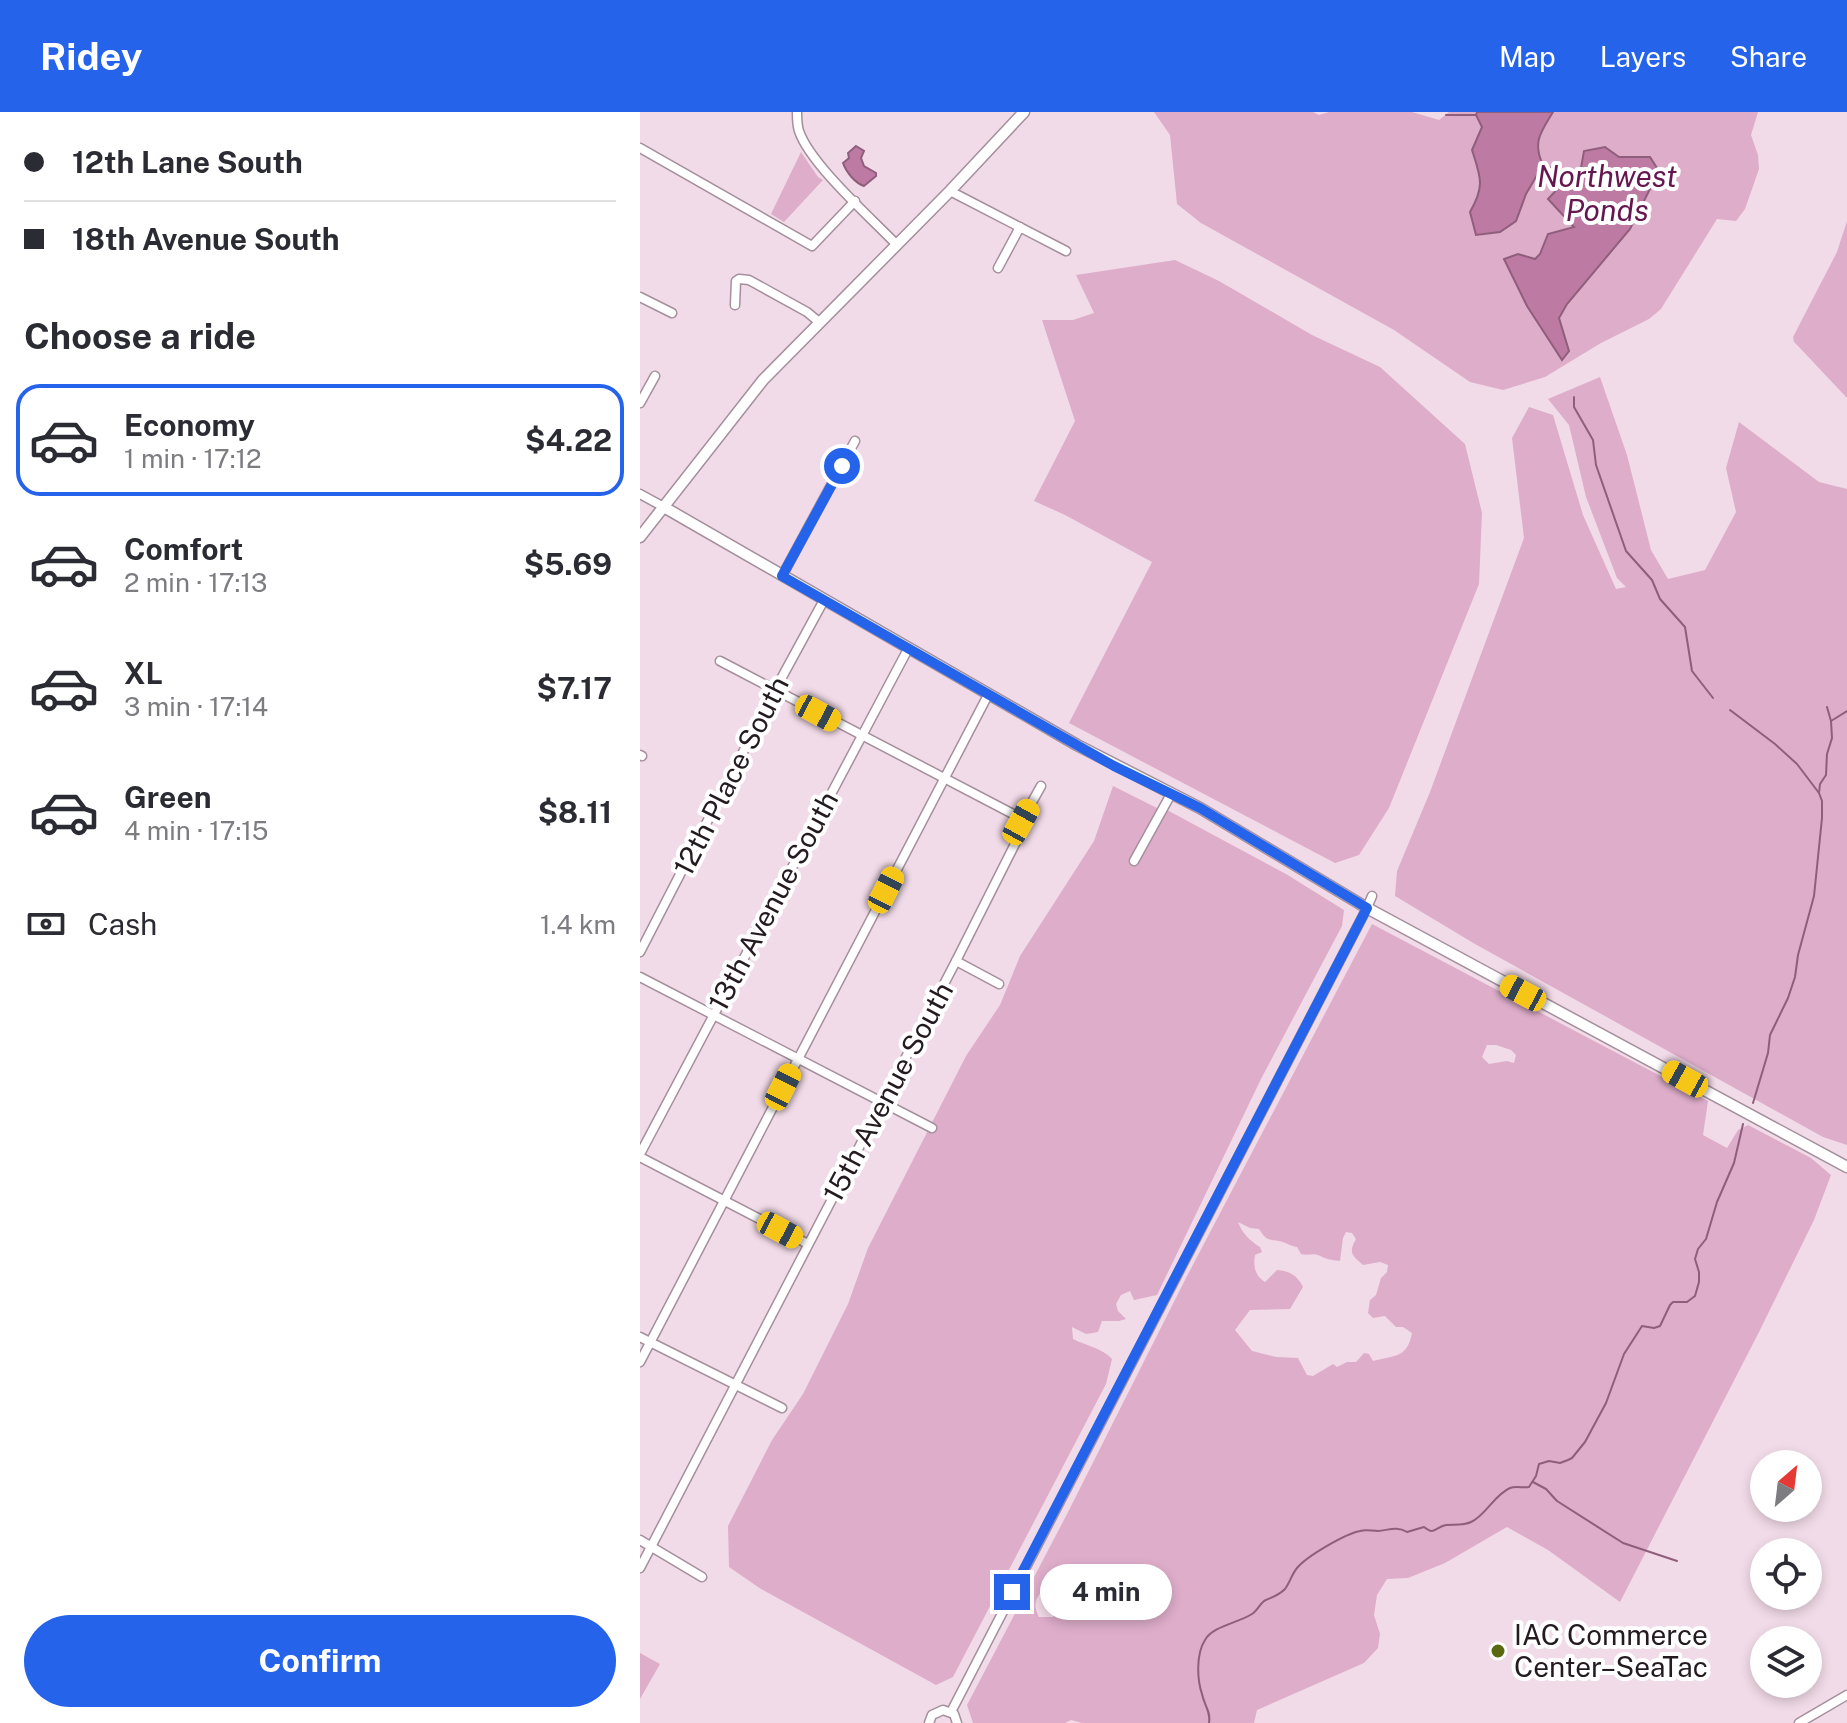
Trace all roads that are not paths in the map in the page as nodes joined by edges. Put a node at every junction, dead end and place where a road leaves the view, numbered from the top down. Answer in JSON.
{"nodes":[{"id":1,"x":1024,"y":112,"type":"edge"},
{"id":2,"x":797,"y":116,"type":"edge"},
{"id":3,"x":640,"y":148,"type":"edge"},
{"id":4,"x":950,"y":191,"type":"junction"},
{"id":5,"x":855,"y":201,"type":"junction"},
{"id":6,"x":1020,"y":227,"type":"junction"},
{"id":7,"x":896,"y":244,"type":"junction"},
{"id":8,"x":1066,"y":251,"type":"dead end"},
{"id":9,"x":998,"y":268,"type":"dead end"},
{"id":10,"x":640,"y":297,"type":"edge"},
{"id":11,"x":735,"y":305,"type":"dead end"},
{"id":12,"x":672,"y":313,"type":"dead end"},
{"id":13,"x":819,"y":322,"type":"junction"},
{"id":14,"x":655,"y":376,"type":"dead end"},
{"id":15,"x":640,"y":403,"type":"edge"},
{"id":16,"x":855,"y":441,"type":"dead end"},
{"id":17,"x":640,"y":494,"type":"edge"},
{"id":18,"x":662,"y":506,"type":"junction"},
{"id":19,"x":640,"y":537,"type":"edge"},
{"id":20,"x":782,"y":576,"type":"junction"},
{"id":21,"x":824,"y":600,"type":"junction"},
{"id":22,"x":908,"y":649,"type":"junction"},
{"id":23,"x":720,"y":661,"type":"dead end"},
{"id":24,"x":775,"y":690,"type":"junction"},
{"id":25,"x":988,"y":695,"type":"junction"},
{"id":26,"x":861,"y":735,"type":"junction"},
{"id":27,"x":944,"y":778,"type":"junction"},
{"id":28,"x":1041,"y":786,"type":"dead end"},
{"id":29,"x":1171,"y":794,"type":"junction"},
{"id":30,"x":1021,"y":822,"type":"junction"},
{"id":31,"x":1134,"y":861,"type":"dead end"},
{"id":32,"x":1372,"y":896,"type":"dead end"},
{"id":33,"x":1367,"y":908,"type":"junction"},
{"id":34,"x":640,"y":952,"type":"edge"},
{"id":35,"x":956,"y":961,"type":"junction"},
{"id":36,"x":640,"y":977,"type":"edge"},
{"id":37,"x":999,"y":984,"type":"dead end"},
{"id":38,"x":712,"y":1016,"type":"junction"},
{"id":39,"x":798,"y":1059,"type":"junction"},
{"id":40,"x":882,"y":1103,"type":"junction"},
{"id":41,"x":932,"y":1128,"type":"dead end"},
{"id":42,"x":640,"y":1156,"type":"edge"},
{"id":43,"x":1847,"y":1167,"type":"edge"},
{"id":44,"x":724,"y":1201,"type":"junction"},
{"id":45,"x":808,"y":1244,"type":"junction"},
{"id":46,"x":640,"y":1337,"type":"edge"},
{"id":47,"x":650,"y":1342,"type":"junction"},
{"id":48,"x":640,"y":1362,"type":"edge"},
{"id":49,"x":735,"y":1384,"type":"junction"},
{"id":50,"x":782,"y":1408,"type":"dead end"},
{"id":51,"x":640,"y":1540,"type":"edge"},
{"id":52,"x":651,"y":1546,"type":"junction"},
{"id":53,"x":640,"y":1568,"type":"edge"},
{"id":54,"x":702,"y":1577,"type":"dead end"},
{"id":55,"x":1847,"y":1695,"type":"edge"},
{"id":56,"x":951,"y":1712,"type":"junction"},
{"id":57,"x":929,"y":1723,"type":"edge"},
{"id":58,"x":957,"y":1723,"type":"edge"},
{"id":59,"x":1799,"y":1723,"type":"edge"}],
"edges":[{"from":1,"to":4,"type":"main road"},
{"from":2,"to":5,"type":"street"},
{"from":3,"to":5,"type":"street"},
{"from":4,"to":6,"type":"street"},
{"from":4,"to":7,"type":"main road"},
{"from":5,"to":7,"type":"street"},
{"from":6,"to":8,"type":"street"},
{"from":6,"to":9,"type":"street"},
{"from":7,"to":13,"type":"main road"},
{"from":10,"to":12,"type":"street"},
{"from":11,"to":13,"type":"street"},
{"from":13,"to":18,"type":"main road"},
{"from":14,"to":15,"type":"street"},
{"from":16,"to":20,"type":"street"},
{"from":17,"to":18,"type":"street"},
{"from":18,"to":19,"type":"main road"},
{"from":18,"to":20,"type":"main road"},
{"from":20,"to":21,"type":"main road"},
{"from":21,"to":22,"type":"main road"},
{"from":21,"to":24,"type":"street","name":"12th Place South"},
{"from":22,"to":25,"type":"main road"},
{"from":22,"to":26,"type":"street","name":"13th Avenue South"},
{"from":23,"to":24,"type":"street"},
{"from":24,"to":26,"type":"street"},
{"from":24,"to":34,"type":"street","name":"12th Place South"},
{"from":25,"to":27,"type":"street"},
{"from":25,"to":29,"type":"main road"},
{"from":26,"to":27,"type":"street"},
{"from":26,"to":38,"type":"street","name":"13th Avenue South"},
{"from":27,"to":30,"type":"street"},
{"from":27,"to":39,"type":"street"},
{"from":28,"to":30,"type":"street","name":"15th Avenue South"},
{"from":29,"to":31,"type":"street"},
{"from":29,"to":33,"type":"main road"},
{"from":30,"to":35,"type":"street","name":"15th Avenue South"},
{"from":32,"to":33,"type":"street"},
{"from":33,"to":43,"type":"main road"},
{"from":33,"to":56,"type":"street"},
{"from":35,"to":37,"type":"street"},
{"from":35,"to":40,"type":"street","name":"15th Avenue South"},
{"from":36,"to":38,"type":"street"},
{"from":38,"to":39,"type":"street"},
{"from":38,"to":42,"type":"street","name":"13th Avenue South"},
{"from":39,"to":40,"type":"street"},
{"from":39,"to":44,"type":"street"},
{"from":40,"to":41,"type":"street"},
{"from":40,"to":45,"type":"street","name":"15th Avenue South"},
{"from":42,"to":44,"type":"street"},
{"from":44,"to":45,"type":"street"},
{"from":44,"to":47,"type":"street"},
{"from":45,"to":49,"type":"street","name":"15th Avenue South"},
{"from":46,"to":47,"type":"street"},
{"from":47,"to":48,"type":"street"},
{"from":47,"to":49,"type":"street"},
{"from":49,"to":50,"type":"street"},
{"from":49,"to":52,"type":"street","name":"15th Avenue South"},
{"from":51,"to":52,"type":"street"},
{"from":52,"to":53,"type":"street","name":"15th Avenue South"},
{"from":52,"to":54,"type":"street"},
{"from":55,"to":59,"type":"street"},
{"from":56,"to":57,"type":"street"},
{"from":56,"to":58,"type":"street"}]}
